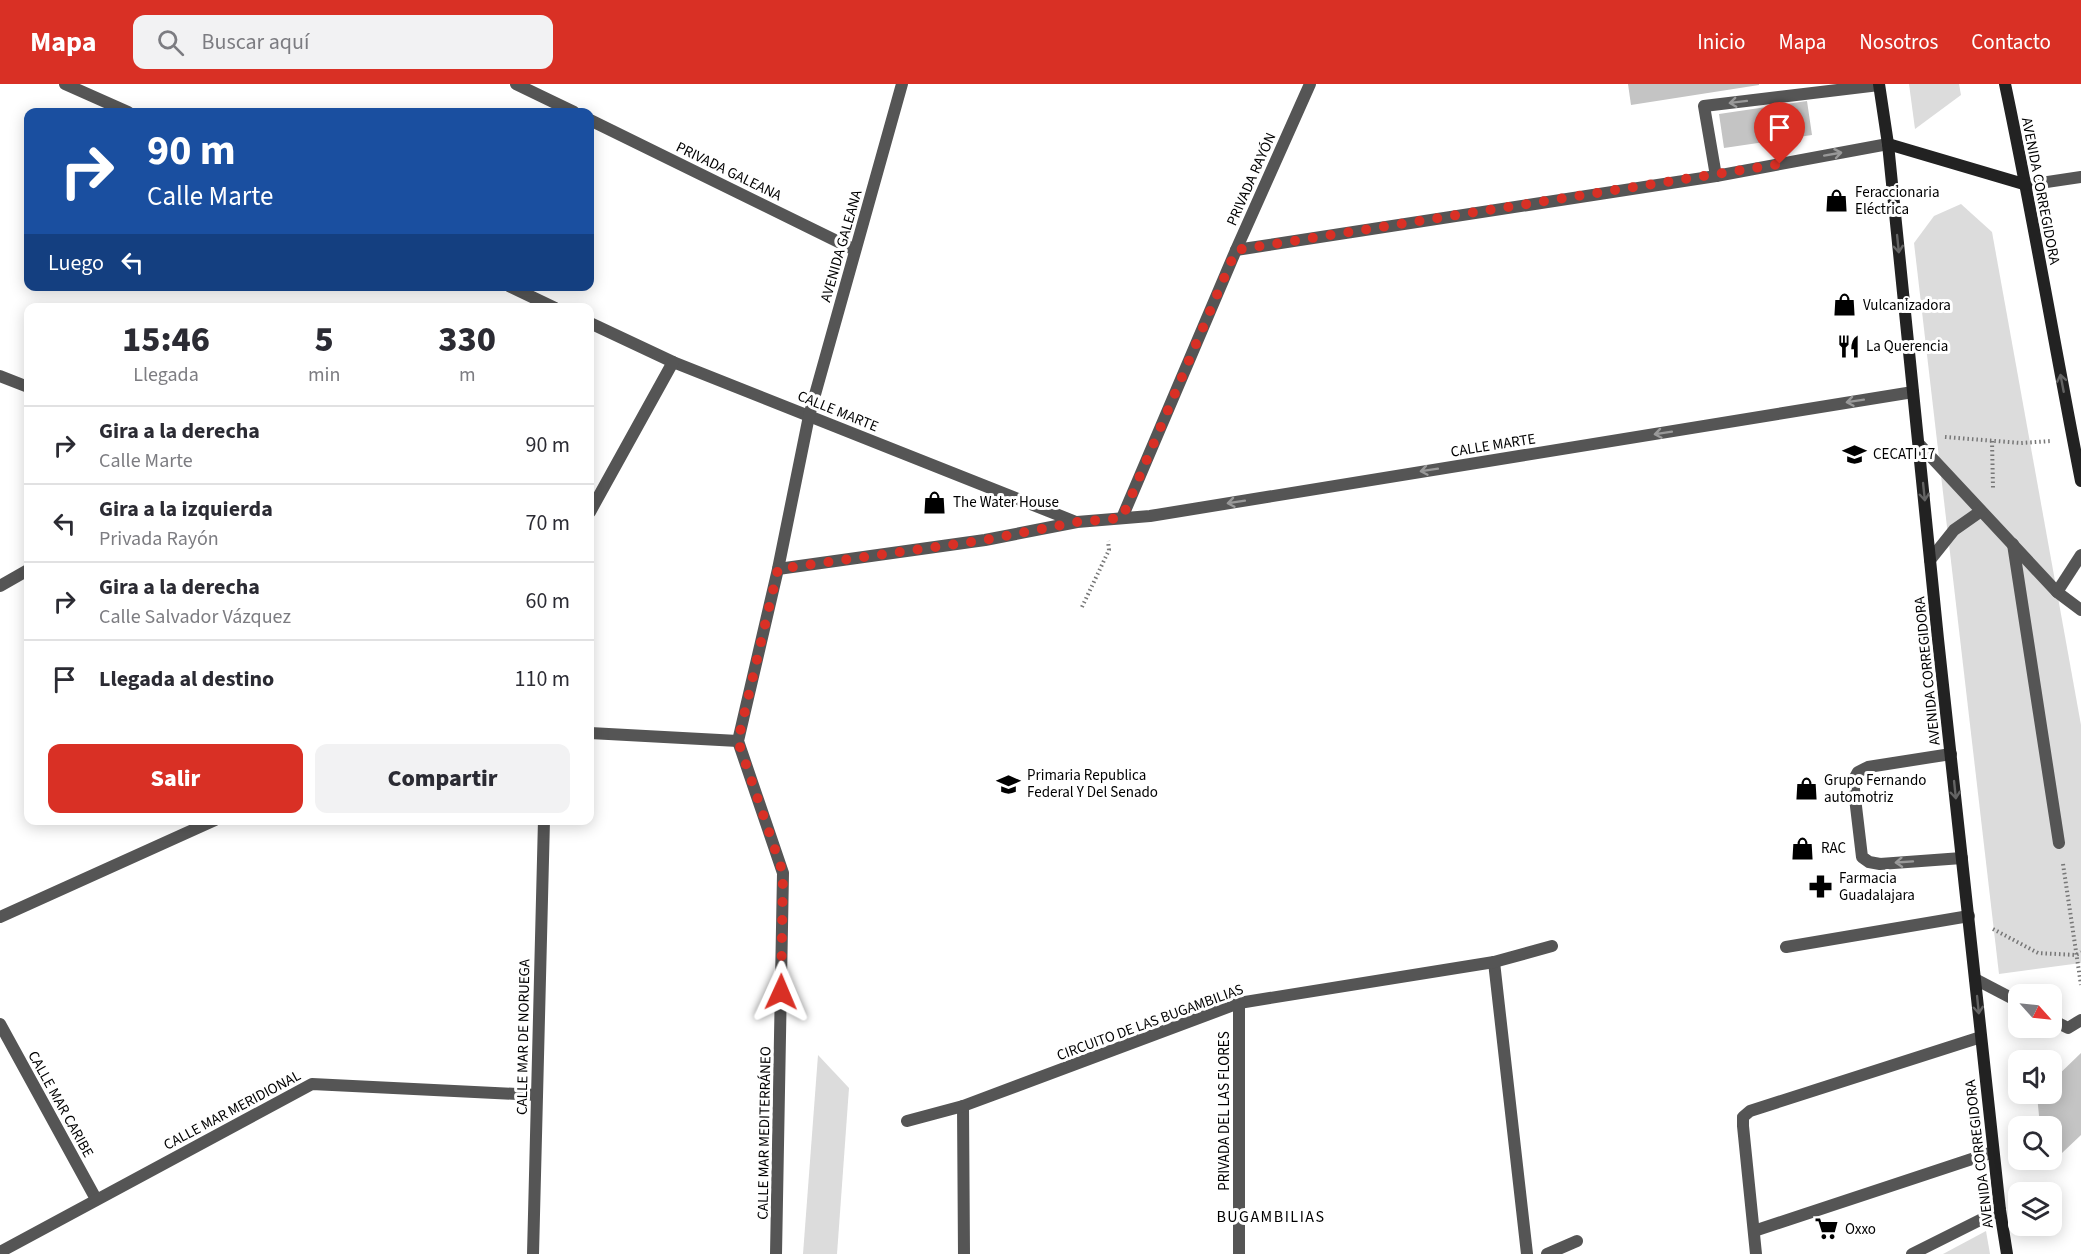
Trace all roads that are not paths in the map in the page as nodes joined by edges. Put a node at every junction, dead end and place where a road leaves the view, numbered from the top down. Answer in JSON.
{"nodes":[{"id":1,"x":65,"y":84,"type":"edge"},
{"id":2,"x":516,"y":84,"type":"edge"},
{"id":3,"x":1310,"y":84,"type":"edge"},
{"id":4,"x":1879,"y":84,"type":"edge"},
{"id":5,"x":2005,"y":84,"type":"edge"},
{"id":6,"x":897,"y":86,"type":"edge"},
{"id":7,"x":119,"y":108,"type":"edge"},
{"id":8,"x":566,"y":108,"type":"edge"},
{"id":9,"x":594,"y":122,"type":"edge"},
{"id":10,"x":1888,"y":144,"type":"junction"},
{"id":11,"x":1716,"y":176,"type":"junction"},
{"id":12,"x":2081,"y":177,"type":"edge"},
{"id":13,"x":2027,"y":185,"type":"junction"},
{"id":14,"x":855,"y":250,"type":"junction"},
{"id":15,"x":1236,"y":250,"type":"junction"},
{"id":16,"x":519,"y":291,"type":"edge"},
{"id":17,"x":545,"y":303,"type":"edge"},
{"id":18,"x":594,"y":325,"type":"edge"},
{"id":19,"x":673,"y":362,"type":"junction"},
{"id":20,"x":0,"y":376,"type":"edge"},
{"id":21,"x":24,"y":385,"type":"edge"},
{"id":22,"x":1913,"y":392,"type":"junction"},
{"id":23,"x":809,"y":416,"type":"junction"},
{"id":24,"x":2075,"y":435,"type":"edge"},
{"id":25,"x":1918,"y":439,"type":"junction"},
{"id":26,"x":2081,"y":480,"type":"edge"},
{"id":27,"x":594,"y":505,"type":"edge"},
{"id":28,"x":1981,"y":511,"type":"junction"},
{"id":29,"x":1122,"y":518,"type":"junction"},
{"id":30,"x":1077,"y":522,"type":"junction"},
{"id":31,"x":2013,"y":543,"type":"junction"},
{"id":32,"x":2081,"y":555,"type":"edge"},
{"id":33,"x":1930,"y":560,"type":"junction"},
{"id":34,"x":778,"y":569,"type":"junction"},
{"id":35,"x":24,"y":572,"type":"edge"},
{"id":36,"x":0,"y":586,"type":"edge"},
{"id":37,"x":2057,"y":592,"type":"junction"},
{"id":38,"x":2081,"y":610,"type":"edge"},
{"id":39,"x":594,"y":733,"type":"edge"},
{"id":40,"x":738,"y":741,"type":"junction"},
{"id":41,"x":1951,"y":754,"type":"junction"},
{"id":42,"x":204,"y":825,"type":"edge"},
{"id":43,"x":544,"y":825,"type":"edge"},
{"id":44,"x":2060,"y":843,"type":"road end"},
{"id":45,"x":1962,"y":858,"type":"junction"},
{"id":46,"x":1969,"y":916,"type":"junction"},
{"id":47,"x":0,"y":917,"type":"edge"},
{"id":48,"x":1552,"y":946,"type":"dead end"},
{"id":49,"x":1786,"y":947,"type":"dead end"},
{"id":50,"x":1494,"y":962,"type":"junction"},
{"id":51,"x":1976,"y":979,"type":"junction"},
{"id":52,"x":2008,"y":996,"type":"edge"},
{"id":53,"x":1239,"y":1003,"type":"junction"},
{"id":54,"x":2081,"y":1020,"type":"edge"},
{"id":55,"x":0,"y":1024,"type":"edge"},
{"id":56,"x":2062,"y":1025,"type":"edge"},
{"id":57,"x":1981,"y":1037,"type":"junction"},
{"id":58,"x":537,"y":1095,"type":"junction"},
{"id":59,"x":963,"y":1106,"type":"junction"},
{"id":60,"x":907,"y":1121,"type":"dead end"},
{"id":61,"x":1994,"y":1152,"type":"junction"},
{"id":62,"x":96,"y":1199,"type":"junction"},
{"id":63,"x":2000,"y":1210,"type":"junction"},
{"id":64,"x":1754,"y":1230,"type":"junction"},
{"id":65,"x":1577,"y":1241,"type":"dead end"},
{"id":66,"x":0,"y":1252,"type":"edge"},
{"id":67,"x":532,"y":1254,"type":"edge"},
{"id":68,"x":776,"y":1254,"type":"edge"},
{"id":69,"x":964,"y":1254,"type":"edge"},
{"id":70,"x":1239,"y":1254,"type":"edge"},
{"id":71,"x":1527,"y":1254,"type":"edge"},
{"id":72,"x":1547,"y":1254,"type":"edge"},
{"id":73,"x":1756,"y":1254,"type":"edge"},
{"id":74,"x":1912,"y":1254,"type":"edge"},
{"id":75,"x":2007,"y":1254,"type":"edge"}],
"edges":[{"from":1,"to":7,"type":"street"},
{"from":2,"to":8,"type":"street"},
{"from":3,"to":15,"type":"street","name":"PRIVADA RAYÓN"},
{"from":4,"to":10,"type":"main road","name":"AVENIDA CORREGIDORA"},
{"from":4,"to":11,"type":"street","one_way":true},
{"from":5,"to":13,"type":"main road","name":"AVENIDA CORREGIDORA"},
{"from":6,"to":14,"type":"street","name":"AVENIDA GALEANA"},
{"from":9,"to":14,"type":"street","name":"PRIVADA GALEANA"},
{"from":11,"to":10,"type":"street","one_way":true},
{"from":10,"to":13,"type":"main road"},
{"from":10,"to":22,"type":"main road","name":"AVENIDA CORREGIDORA","one_way":true},
{"from":11,"to":15,"type":"street"},
{"from":12,"to":13,"type":"street"},
{"from":24,"to":13,"type":"main road","name":"AVENIDA CORREGIDORA","one_way":true},
{"from":14,"to":23,"type":"street","name":"AVENIDA GALEANA"},
{"from":15,"to":29,"type":"street","name":"PRIVADA RAYÓN"},
{"from":16,"to":17,"type":"street"},
{"from":18,"to":19,"type":"street","name":"CALLE MARTE"},
{"from":19,"to":23,"type":"street","name":"CALLE MARTE"},
{"from":19,"to":27,"type":"street"},
{"from":20,"to":21,"type":"street"},
{"from":22,"to":25,"type":"main road","name":"AVENIDA CORREGIDORA"},
{"from":22,"to":29,"type":"street","name":"CALLE MARTE","one_way":true},
{"from":23,"to":30,"type":"street","name":"CALLE MARTE"},
{"from":23,"to":34,"type":"street"},
{"from":24,"to":26,"type":"main road","name":"AVENIDA CORREGIDORA"},
{"from":25,"to":28,"type":"street"},
{"from":25,"to":33,"type":"main road","name":"AVENIDA CORREGIDORA","one_way":true},
{"from":28,"to":31,"type":"street"},
{"from":28,"to":33,"type":"street"},
{"from":29,"to":30,"type":"street","name":"CALLE MARTE"},
{"from":30,"to":34,"type":"street","name":"CALLE MARTE"},
{"from":31,"to":37,"type":"street"},
{"from":31,"to":44,"type":"street"},
{"from":32,"to":37,"type":"street"},
{"from":33,"to":41,"type":"main road","name":"AVENIDA CORREGIDORA"},
{"from":34,"to":40,"type":"street"},
{"from":35,"to":36,"type":"street"},
{"from":37,"to":38,"type":"street"},
{"from":39,"to":40,"type":"street"},
{"from":40,"to":68,"type":"street","name":"CALLE MAR MEDITERRÁNEO"},
{"from":41,"to":45,"type":"main road","name":"AVENIDA CORREGIDORA","one_way":true},
{"from":45,"to":41,"type":"street","one_way":true},
{"from":42,"to":47,"type":"street"},
{"from":43,"to":58,"type":"street","name":"CALLE MAR DE NORUEGA"},
{"from":45,"to":46,"type":"main road","name":"AVENIDA CORREGIDORA"},
{"from":46,"to":49,"type":"street"},
{"from":46,"to":51,"type":"main road","name":"AVENIDA CORREGIDORA"},
{"from":48,"to":50,"type":"street","name":"CIRCUITO DE LAS BUGAMBILIAS"},
{"from":50,"to":53,"type":"street","name":"CIRCUITO DE LAS BUGAMBILIAS"},
{"from":50,"to":71,"type":"street"},
{"from":51,"to":52,"type":"street"},
{"from":51,"to":57,"type":"main road","name":"AVENIDA CORREGIDORA","one_way":true},
{"from":53,"to":59,"type":"street","name":"CIRCUITO DE LAS BUGAMBILIAS"},
{"from":53,"to":70,"type":"street","name":"PRIVADA DEL LAS FLORES"},
{"from":54,"to":56,"type":"street"},
{"from":55,"to":62,"type":"street","name":"CALLE MAR CARIBE"},
{"from":57,"to":61,"type":"main road","name":"AVENIDA CORREGIDORA"},
{"from":57,"to":64,"type":"street"},
{"from":58,"to":62,"type":"street","name":"CALLE MAR MERIDIONAL"},
{"from":58,"to":67,"type":"street","name":"CALLE MAR DE NORUEGA"},
{"from":59,"to":60,"type":"street","name":"CIRCUITO DE LAS BUGAMBILIAS"},
{"from":59,"to":69,"type":"street"},
{"from":61,"to":63,"type":"main road","name":"AVENIDA CORREGIDORA"},
{"from":61,"to":64,"type":"street"},
{"from":62,"to":66,"type":"street","name":"CALLE MAR MERIDIONAL"},
{"from":63,"to":74,"type":"street"},
{"from":63,"to":75,"type":"main road","name":"AVENIDA CORREGIDORA"},
{"from":64,"to":73,"type":"street"},
{"from":65,"to":72,"type":"street"}]}
